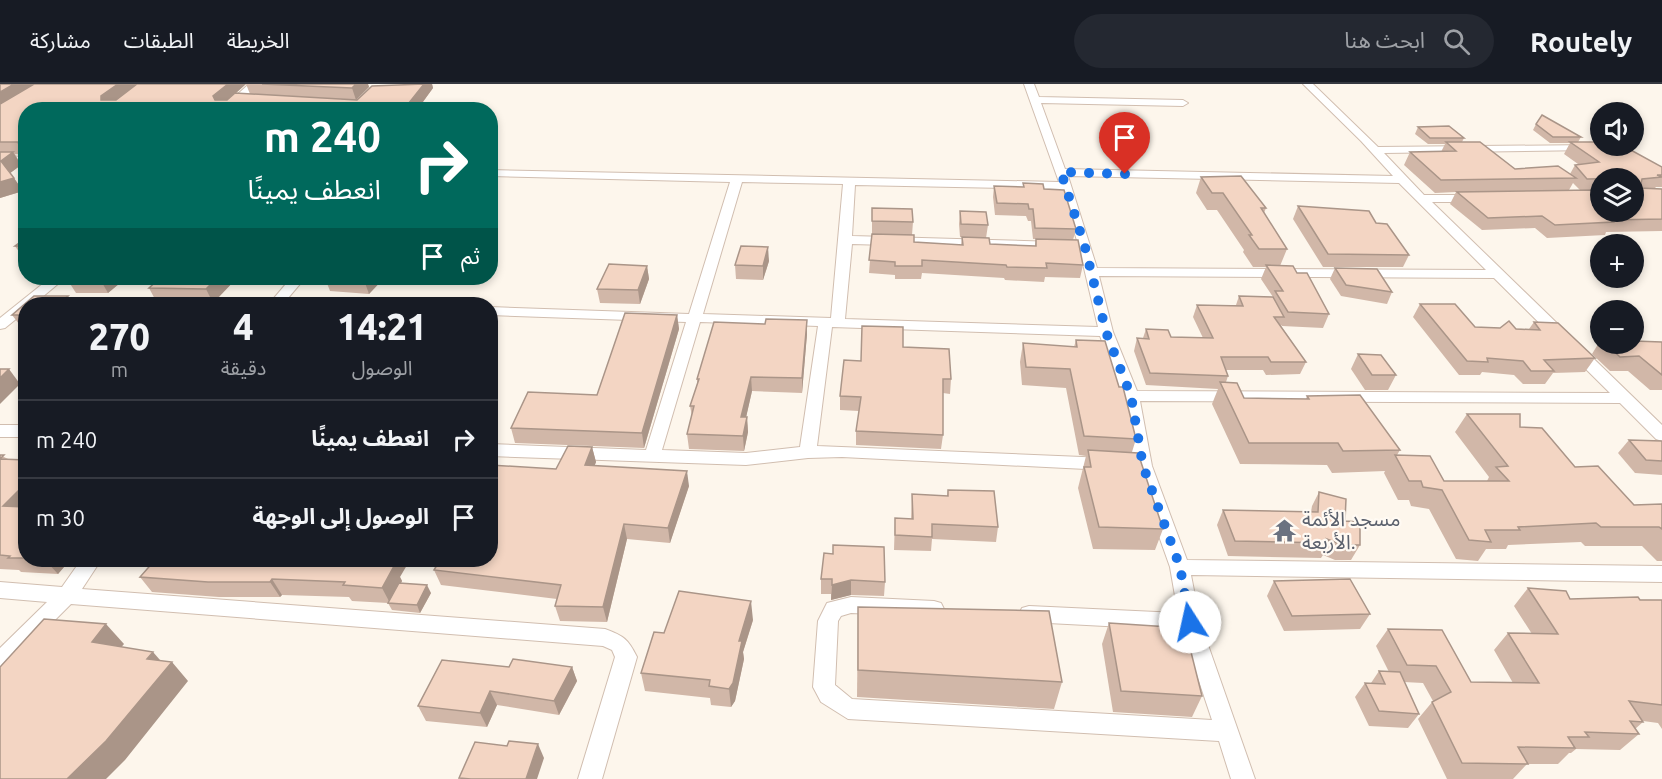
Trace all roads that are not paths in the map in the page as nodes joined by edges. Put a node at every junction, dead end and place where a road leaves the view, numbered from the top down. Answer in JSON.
{"nodes":[{"id":1,"x":255,"y":84,"type":"edge"},
{"id":2,"x":1029,"y":84,"type":"edge"},
{"id":3,"x":1308,"y":84,"type":"edge"},
{"id":4,"x":236,"y":100,"type":"joint"},
{"id":5,"x":1036,"y":100,"type":"junction"},
{"id":6,"x":259,"y":101,"type":"edge"},
{"id":7,"x":1183,"y":103,"type":"dead end"},
{"id":8,"x":1590,"y":148,"type":"edge"},
{"id":9,"x":1374,"y":150,"type":"junction"},
{"id":10,"x":0,"y":159,"type":"edge"},
{"id":11,"x":18,"y":160,"type":"edge"},
{"id":12,"x":498,"y":173,"type":"edge"},
{"id":13,"x":737,"y":179,"type":"junction"},
{"id":14,"x":1063,"y":179,"type":"junction"},
{"id":15,"x":1402,"y":180,"type":"junction"},
{"id":16,"x":849,"y":182,"type":"junction"},
{"id":17,"x":1493,"y":198,"type":"edge"},
{"id":18,"x":1421,"y":199,"type":"junction"},
{"id":19,"x":846,"y":240,"type":"junction"},
{"id":20,"x":1085,"y":247,"type":"junction"},
{"id":21,"x":1090,"y":272,"type":"junction"},
{"id":22,"x":1499,"y":274,"type":"junction"},
{"id":23,"x":50,"y":285,"type":"edge"},
{"id":24,"x":292,"y":285,"type":"edge"},
{"id":25,"x":35,"y":297,"type":"edge"},
{"id":26,"x":282,"y":297,"type":"edge"},
{"id":27,"x":18,"y":311,"type":"edge"},
{"id":28,"x":498,"y":311,"type":"edge"},
{"id":29,"x":695,"y":318,"type":"junction"},
{"id":30,"x":832,"y":321,"type":"junction"},
{"id":31,"x":0,"y":326,"type":"edge"},
{"id":32,"x":1106,"y":332,"type":"junction"},
{"id":33,"x":1131,"y":396,"type":"junction"},
{"id":34,"x":1625,"y":398,"type":"junction"},
{"id":35,"x":0,"y":431,"type":"edge"},
{"id":36,"x":18,"y":431,"type":"edge"},
{"id":37,"x":1662,"y":435,"type":"edge"},
{"id":38,"x":498,"y":450,"type":"edge"},
{"id":39,"x":808,"y":452,"type":"junction"},
{"id":40,"x":652,"y":456,"type":"junction"},
{"id":41,"x":1143,"y":466,"type":"junction"},
{"id":42,"x":87,"y":567,"type":"edge"},
{"id":43,"x":1180,"y":567,"type":"junction"},
{"id":44,"x":1662,"y":574,"type":"edge"},
{"id":45,"x":0,"y":590,"type":"edge"},
{"id":46,"x":68,"y":594,"type":"junction"},
{"id":47,"x":956,"y":610,"type":"edge"},
{"id":48,"x":1014,"y":613,"type":"edge"},
{"id":49,"x":1190,"y":622,"type":"junction"},
{"id":50,"x":0,"y":662,"type":"edge"},
{"id":51,"x":1228,"y":731,"type":"junction"},
{"id":52,"x":590,"y":779,"type":"edge"},
{"id":53,"x":1243,"y":779,"type":"edge"}],
"edges":[{"from":1,"to":4,"type":"street"},
{"from":2,"to":5,"type":"street"},
{"from":3,"to":9,"type":"street"},
{"from":4,"to":6,"type":"street"},
{"from":5,"to":7,"type":"street"},
{"from":5,"to":14,"type":"street"},
{"from":8,"to":9,"type":"street"},
{"from":9,"to":15,"type":"street"},
{"from":10,"to":11,"type":"street"},
{"from":12,"to":13,"type":"street"},
{"from":13,"to":16,"type":"street"},
{"from":13,"to":29,"type":"street"},
{"from":14,"to":15,"type":"street"},
{"from":14,"to":16,"type":"street"},
{"from":14,"to":20,"type":"street"},
{"from":15,"to":18,"type":"street"},
{"from":16,"to":19,"type":"street"},
{"from":17,"to":18,"type":"street"},
{"from":18,"to":22,"type":"street"},
{"from":19,"to":20,"type":"street"},
{"from":19,"to":30,"type":"street"},
{"from":20,"to":21,"type":"street"},
{"from":21,"to":22,"type":"street"},
{"from":21,"to":32,"type":"street"},
{"from":22,"to":34,"type":"street"},
{"from":23,"to":25,"type":"street"},
{"from":24,"to":26,"type":"street"},
{"from":27,"to":31,"type":"street"},
{"from":28,"to":29,"type":"street"},
{"from":29,"to":30,"type":"street"},
{"from":29,"to":40,"type":"street"},
{"from":30,"to":32,"type":"street"},
{"from":30,"to":39,"type":"street"},
{"from":32,"to":33,"type":"street"},
{"from":33,"to":34,"type":"street"},
{"from":33,"to":41,"type":"street"},
{"from":34,"to":37,"type":"street"},
{"from":35,"to":36,"type":"street"},
{"from":38,"to":40,"type":"street"},
{"from":39,"to":40,"type":"street"},
{"from":39,"to":41,"type":"street"},
{"from":41,"to":43,"type":"street"},
{"from":42,"to":46,"type":"street"},
{"from":43,"to":44,"type":"street"},
{"from":43,"to":49,"type":"street"},
{"from":45,"to":46,"type":"street"},
{"from":46,"to":50,"type":"street"},
{"from":46,"to":52,"type":"street"},
{"from":47,"to":51,"type":"street"},
{"from":48,"to":49,"type":"street"},
{"from":49,"to":51,"type":"street"},
{"from":51,"to":53,"type":"street"}]}
